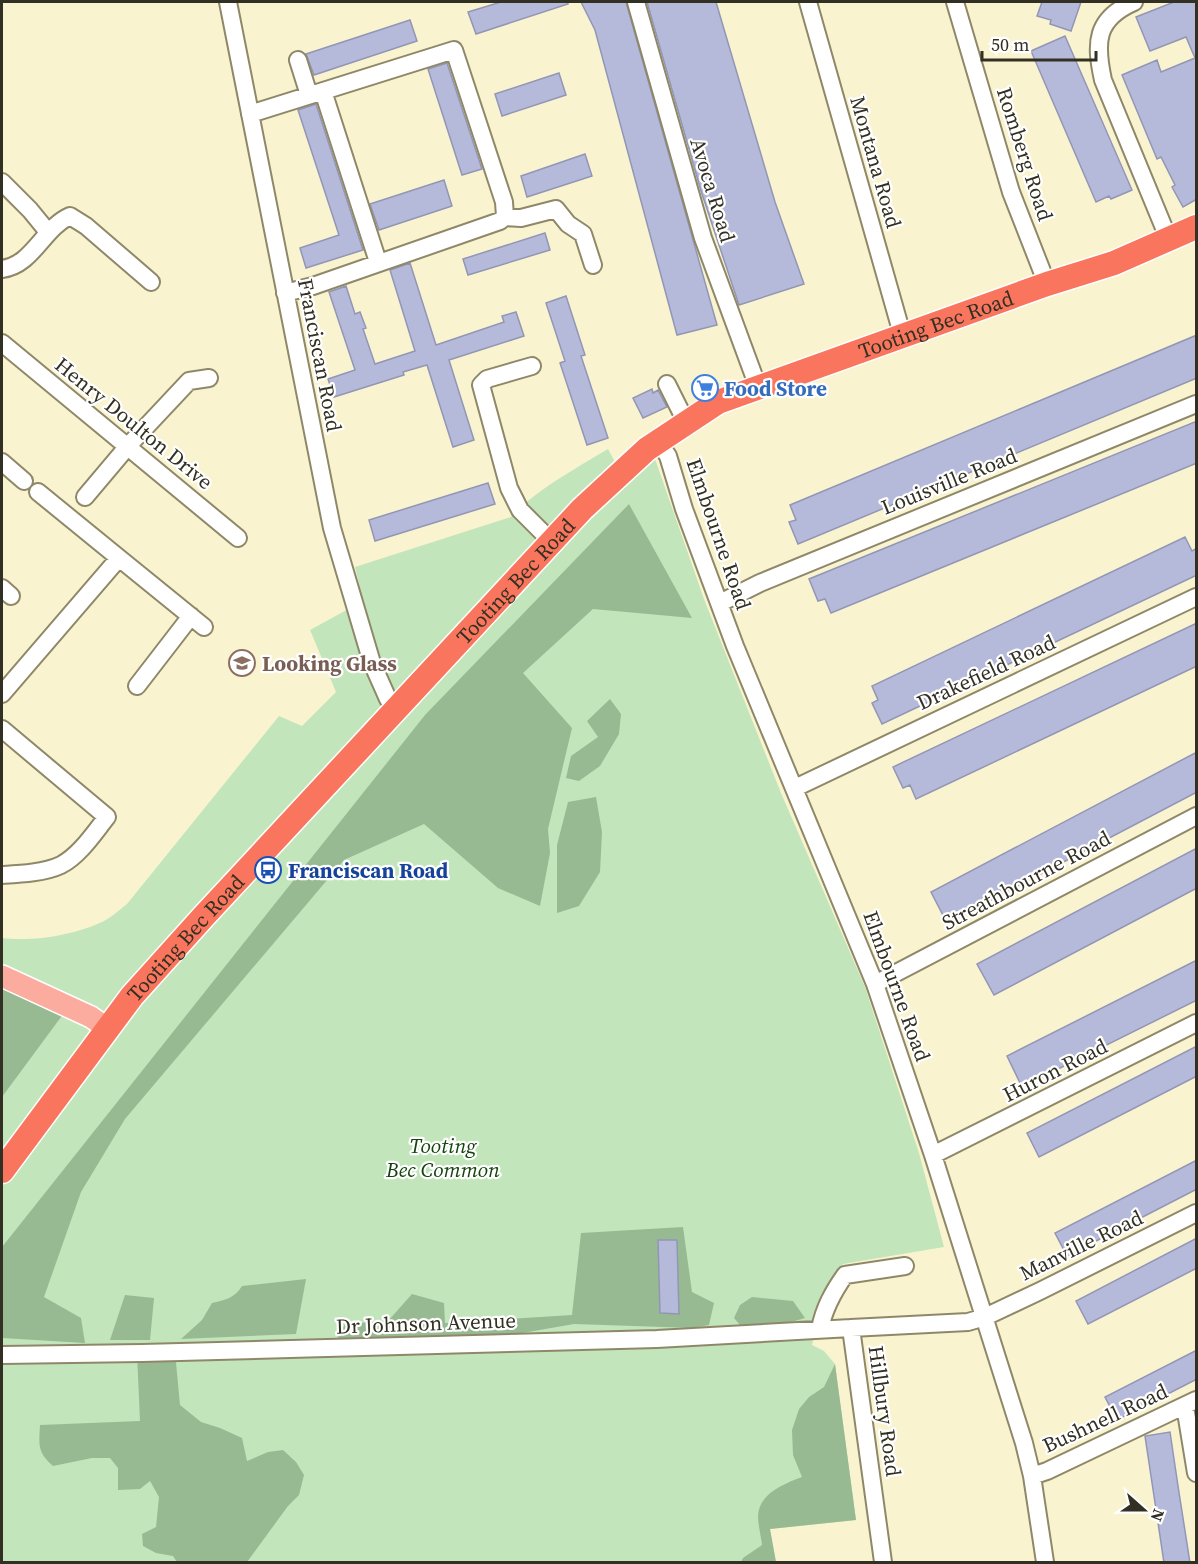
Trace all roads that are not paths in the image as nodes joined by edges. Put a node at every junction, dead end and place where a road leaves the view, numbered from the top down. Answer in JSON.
{"nodes":[{"id":1,"x":228,"y":2,"type":"edge"},
{"id":2,"x":636,"y":2,"type":"edge"},
{"id":3,"x":807,"y":2,"type":"edge"},
{"id":4,"x":955,"y":2,"type":"edge"},
{"id":5,"x":1134,"y":2,"type":"edge"},
{"id":6,"x":297,"y":60,"type":"dead end"},
{"id":7,"x":316,"y":93,"type":"junction"},
{"id":8,"x":250,"y":114,"type":"junction"},
{"id":9,"x":2,"y":182,"type":"edge"},
{"id":10,"x":504,"y":217,"type":"junction"},
{"id":11,"x":1197,"y":227,"type":"edge"},
{"id":12,"x":48,"y":232,"type":"junction"},
{"id":13,"x":1169,"y":240,"type":"junction"},
{"id":14,"x":378,"y":262,"type":"junction"},
{"id":15,"x":593,"y":264,"type":"dead end"},
{"id":16,"x":2,"y":269,"type":"edge"},
{"id":17,"x":151,"y":282,"type":"dead end"},
{"id":18,"x":1047,"y":284,"type":"junction"},
{"id":19,"x":285,"y":293,"type":"junction"},
{"id":20,"x":902,"y":334,"type":"junction"},
{"id":21,"x":4,"y":352,"type":"edge"},
{"id":22,"x":532,"y":366,"type":"dead end"},
{"id":23,"x":208,"y":378,"type":"dead end"},
{"id":24,"x":667,"y":384,"type":"dead end"},
{"id":25,"x":758,"y":387,"type":"junction"},
{"id":26,"x":1197,"y":404,"type":"edge"},
{"id":27,"x":686,"y":422,"type":"junction"},
{"id":28,"x":658,"y":441,"type":"junction"},
{"id":29,"x":128,"y":446,"type":"junction"},
{"id":30,"x":2,"y":462,"type":"edge"},
{"id":31,"x":24,"y":481,"type":"dead end"},
{"id":32,"x":38,"y":492,"type":"dead end"},
{"id":33,"x":85,"y":497,"type":"dead end"},
{"id":34,"x":238,"y":538,"type":"dead end"},
{"id":35,"x":552,"y":542,"type":"junction"},
{"id":36,"x":120,"y":558,"type":"junction"},
{"id":37,"x":1197,"y":597,"type":"edge"},
{"id":38,"x":720,"y":603,"type":"junction"},
{"id":39,"x":191,"y":616,"type":"junction"},
{"id":40,"x":204,"y":627,"type":"dead end"},
{"id":41,"x":136,"y":686,"type":"dead end"},
{"id":42,"x":2,"y":694,"type":"edge"},
{"id":43,"x":397,"y":708,"type":"junction"},
{"id":44,"x":2,"y":729,"type":"edge"},
{"id":45,"x":795,"y":788,"type":"junction"},
{"id":46,"x":1197,"y":816,"type":"edge"},
{"id":47,"x":2,"y":875,"type":"edge"},
{"id":48,"x":2,"y":976,"type":"edge"},
{"id":49,"x":875,"y":984,"type":"junction"},
{"id":50,"x":1197,"y":1023,"type":"edge"},
{"id":51,"x":108,"y":1029,"type":"junction"},
{"id":52,"x":933,"y":1155,"type":"junction"},
{"id":53,"x":2,"y":1171,"type":"edge"},
{"id":54,"x":1197,"y":1213,"type":"edge"},
{"id":55,"x":905,"y":1266,"type":"dead end"},
{"id":56,"x":984,"y":1317,"type":"junction"},
{"id":57,"x":851,"y":1328,"type":"junction"},
{"id":58,"x":820,"y":1329,"type":"junction"},
{"id":59,"x":2,"y":1355,"type":"edge"},
{"id":60,"x":1191,"y":1403,"type":"edge"},
{"id":61,"x":1197,"y":1473,"type":"edge"},
{"id":62,"x":1032,"y":1476,"type":"junction"},
{"id":63,"x":883,"y":1563,"type":"edge"},
{"id":64,"x":1045,"y":1563,"type":"edge"}],
"edges":[{"from":1,"to":8,"type":"street","name":"Franciscan Road"},
{"from":2,"to":25,"type":"street","name":"Avoca Road"},
{"from":3,"to":20,"type":"street","name":"Montana Road"},
{"from":4,"to":18,"type":"street","name":"Romberg Road"},
{"from":5,"to":13,"type":"street"},
{"from":6,"to":7,"type":"street"},
{"from":7,"to":8,"type":"street"},
{"from":7,"to":10,"type":"street"},
{"from":7,"to":14,"type":"street"},
{"from":8,"to":19,"type":"street","name":"Franciscan Road"},
{"from":9,"to":12,"type":"street"},
{"from":10,"to":14,"type":"street"},
{"from":10,"to":15,"type":"street"},
{"from":11,"to":13,"type":"highway","name":"Tooting Bec Road"},
{"from":12,"to":16,"type":"street"},
{"from":12,"to":17,"type":"street"},
{"from":13,"to":18,"type":"highway","name":"Tooting Bec Road"},
{"from":14,"to":19,"type":"street"},
{"from":18,"to":20,"type":"highway","name":"Tooting Bec Road"},
{"from":19,"to":43,"type":"street","name":"Franciscan Road"},
{"from":20,"to":25,"type":"highway","name":"Tooting Bec Road"},
{"from":21,"to":29,"type":"street","name":"Henry Doulton Drive"},
{"from":22,"to":35,"type":"street"},
{"from":23,"to":29,"type":"street"},
{"from":24,"to":27,"type":"street"},
{"from":25,"to":27,"type":"highway","name":"Tooting Bec Road"},
{"from":26,"to":38,"type":"street","name":"Louisville Road"},
{"from":27,"to":28,"type":"highway","name":"Tooting Bec Road"},
{"from":28,"to":35,"type":"highway","name":"Tooting Bec Road"},
{"from":28,"to":38,"type":"street","name":"Elmbourne Road"},
{"from":29,"to":33,"type":"street"},
{"from":29,"to":34,"type":"street","name":"Henry Doulton Drive"},
{"from":30,"to":31,"type":"street"},
{"from":32,"to":36,"type":"street"},
{"from":35,"to":43,"type":"highway","name":"Tooting Bec Road"},
{"from":36,"to":39,"type":"street"},
{"from":36,"to":42,"type":"street"},
{"from":37,"to":45,"type":"street","name":"Drakefield Road"},
{"from":38,"to":45,"type":"street","name":"Elmbourne Road"},
{"from":39,"to":40,"type":"street"},
{"from":39,"to":41,"type":"street"},
{"from":43,"to":51,"type":"highway","name":"Tooting Bec Road"},
{"from":44,"to":47,"type":"street"},
{"from":45,"to":49,"type":"street","name":"Elmbourne Road"},
{"from":46,"to":49,"type":"street","name":"Streathbourne Road"},
{"from":48,"to":51,"type":"main road"},
{"from":49,"to":52,"type":"street","name":"Elmbourne Road"},
{"from":50,"to":52,"type":"street","name":"Huron Road"},
{"from":51,"to":53,"type":"highway","name":"Tooting Bec Road"},
{"from":52,"to":56,"type":"street","name":"Elmbourne Road"},
{"from":54,"to":56,"type":"street","name":"Manville Road"},
{"from":55,"to":58,"type":"street"},
{"from":56,"to":57,"type":"street","name":"Hillbury Road"},
{"from":56,"to":62,"type":"street","name":"Elmbourne Road"},
{"from":57,"to":58,"type":"street","name":"Dr Johnson Avenue"},
{"from":57,"to":63,"type":"street","name":"Hillbury Road"},
{"from":58,"to":59,"type":"street","name":"Dr Johnson Avenue"},
{"from":60,"to":61,"type":"street"},
{"from":60,"to":62,"type":"street","name":"Bushnell Road"},
{"from":62,"to":64,"type":"street","name":"Elmbourne Road"}]}
